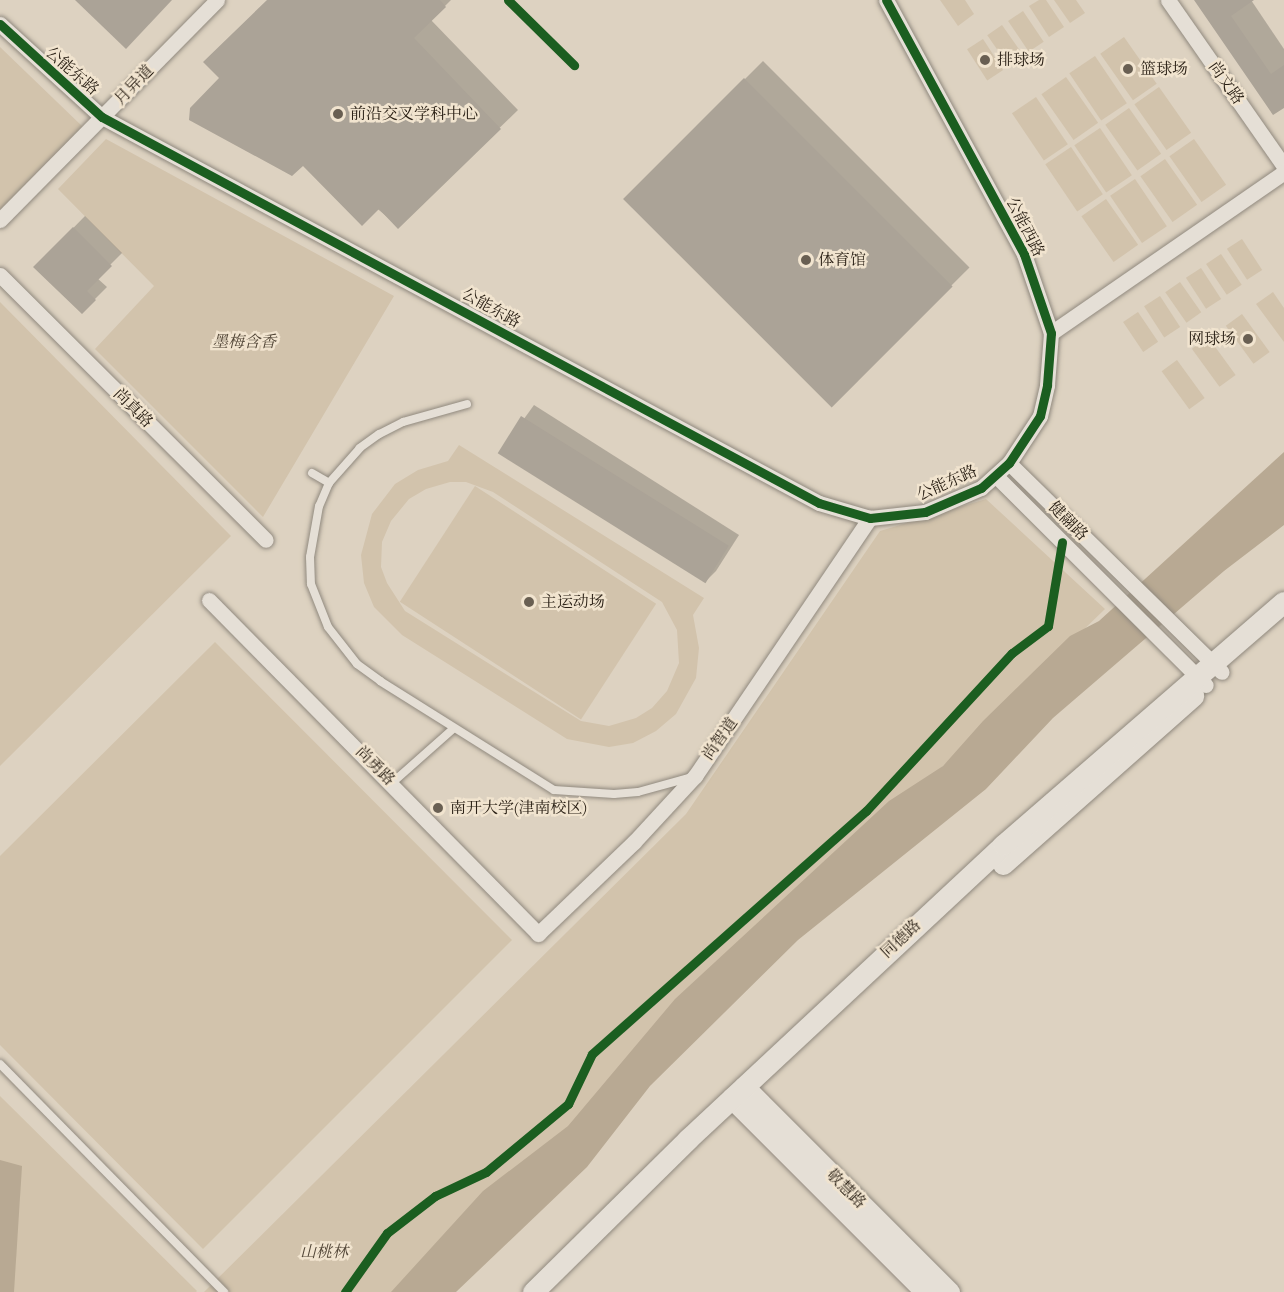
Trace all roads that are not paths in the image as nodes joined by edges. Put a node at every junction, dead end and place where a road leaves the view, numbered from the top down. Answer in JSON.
{"nodes":[{"id":1,"x":218,"y":0,"type":"edge"},
{"id":2,"x":886,"y":0,"type":"edge"},
{"id":3,"x":1168,"y":0,"type":"edge"},
{"id":4,"x":0,"y":24,"type":"edge"},
{"id":5,"x":102,"y":117,"type":"junction"},
{"id":6,"x":1284,"y":166,"type":"edge"},
{"id":7,"x":1284,"y":172,"type":"edge"},
{"id":8,"x":0,"y":220,"type":"edge"},
{"id":9,"x":0,"y":275,"type":"edge"},
{"id":10,"x":1051,"y":333,"type":"junction"},
{"id":11,"x":467,"y":404,"type":"dead end"},
{"id":12,"x":1010,"y":463,"type":"junction"},
{"id":13,"x":312,"y":472,"type":"dead end"},
{"id":14,"x":996,"y":476,"type":"junction"},
{"id":15,"x":329,"y":483,"type":"junction"},
{"id":16,"x":870,"y":518,"type":"junction"},
{"id":17,"x":266,"y":540,"type":"dead end"},
{"id":18,"x":209,"y":600,"type":"dead end"},
{"id":19,"x":1284,"y":602,"type":"edge"},
{"id":20,"x":1284,"y":620,"type":"edge"},
{"id":21,"x":1209,"y":673,"type":"junction"},
{"id":22,"x":453,"y":729,"type":"junction"},
{"id":23,"x":695,"y":776,"type":"junction"},
{"id":24,"x":392,"y":783,"type":"junction"},
{"id":25,"x":538,"y":934,"type":"joint"},
{"id":26,"x":0,"y":1064,"type":"edge"},
{"id":27,"x":742,"y":1097,"type":"junction"},
{"id":28,"x":224,"y":1292,"type":"edge"},
{"id":29,"x":533,"y":1292,"type":"edge"},
{"id":30,"x":552,"y":1292,"type":"edge"},
{"id":31,"x":926,"y":1292,"type":"edge"},
{"id":32,"x":950,"y":1292,"type":"edge"}],
"edges":[{"from":1,"to":5,"type":"street","name":"月异道"},
{"from":2,"to":10,"type":"street","name":"公能西路"},
{"from":3,"to":6,"type":"street","name":"尚文路"},
{"from":4,"to":5,"type":"street","name":"公能东路"},
{"from":5,"to":8,"type":"street","name":"月异道"},
{"from":5,"to":16,"type":"street","name":"公能东路"},
{"from":7,"to":10,"type":"street"},
{"from":9,"to":17,"type":"street","name":"尚真路"},
{"from":10,"to":12,"type":"street","name":"公能西路"},
{"from":11,"to":15,"type":"lane"},
{"from":12,"to":14,"type":"street","name":"公能西路"},
{"from":12,"to":21,"type":"street","name":"健翮路"},
{"from":13,"to":15,"type":"lane"},
{"from":14,"to":16,"type":"street","name":"公能东路"},
{"from":14,"to":21,"type":"street","name":"健翮路"},
{"from":15,"to":22,"type":"lane"},
{"from":16,"to":23,"type":"street","name":"尚智道"},
{"from":18,"to":24,"type":"street","name":"尚勇路"},
{"from":19,"to":21,"type":"main road","name":"同德路"},
{"from":20,"to":21,"type":"main road","name":"同德路"},
{"from":21,"to":27,"type":"main road","name":"同德路"},
{"from":22,"to":23,"type":"lane"},
{"from":22,"to":24,"type":"lane"},
{"from":23,"to":25,"type":"street","name":"尚智道"},
{"from":24,"to":25,"type":"street","name":"尚勇路"},
{"from":26,"to":28,"type":"lane"},
{"from":27,"to":29,"type":"main road","name":"同德路"},
{"from":27,"to":30,"type":"main road","name":"同德路"},
{"from":27,"to":31,"type":"main road","name":"敬慧路"},
{"from":27,"to":32,"type":"main road","name":"敬慧路"}]}
